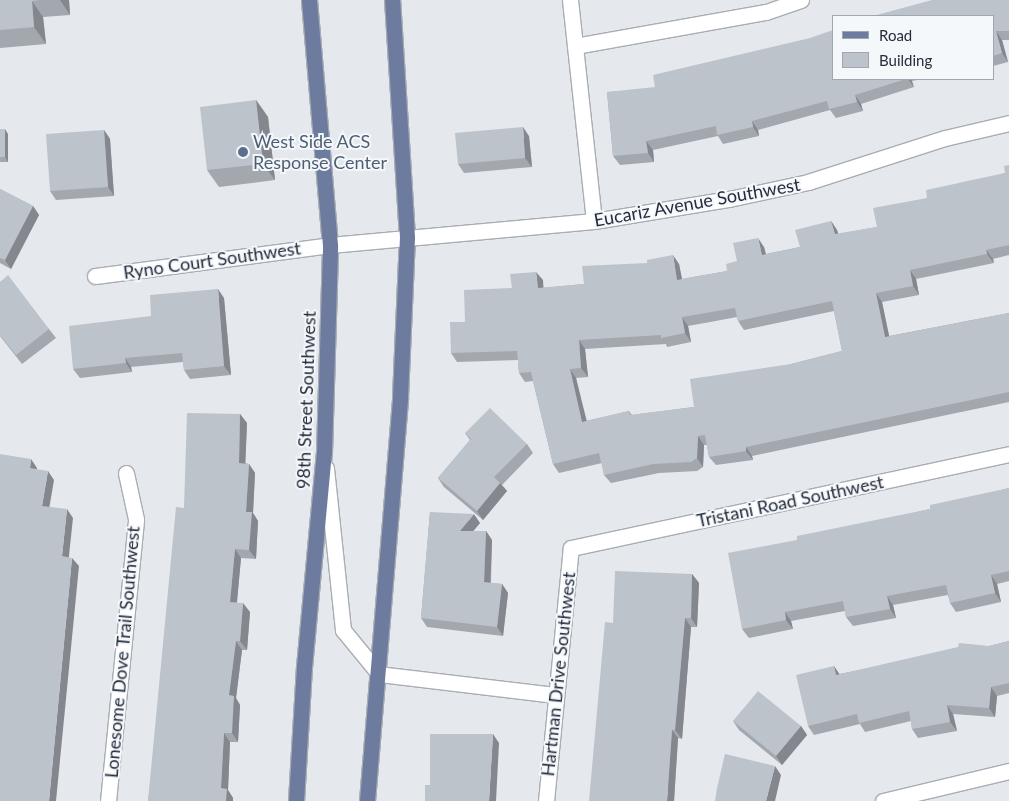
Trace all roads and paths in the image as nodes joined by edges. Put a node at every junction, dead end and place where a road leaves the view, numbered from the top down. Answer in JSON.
{"nodes":[{"id":1,"x":309,"y":0,"type":"edge"},
{"id":2,"x":570,"y":0,"type":"edge"},
{"id":3,"x":801,"y":0,"type":"edge"},
{"id":4,"x":391,"y":4,"type":"edge"},
{"id":5,"x":574,"y":46,"type":"junction"},
{"id":6,"x":1009,"y":123,"type":"edge"},
{"id":7,"x":594,"y":221,"type":"junction"},
{"id":8,"x":407,"y":238,"type":"junction"},
{"id":9,"x":330,"y":245,"type":"junction"},
{"id":10,"x":95,"y":276,"type":"dead end"},
{"id":11,"x":324,"y":452,"type":"junction"},
{"id":12,"x":1009,"y":454,"type":"edge"},
{"id":13,"x":126,"y":473,"type":"dead end"},
{"id":14,"x":571,"y":548,"type":"joint"},
{"id":15,"x":379,"y":674,"type":"junction"},
{"id":16,"x":554,"y":694,"type":"junction"},
{"id":17,"x":1009,"y":771,"type":"edge"},
{"id":18,"x":108,"y":801,"type":"edge"},
{"id":19,"x":296,"y":801,"type":"edge"},
{"id":20,"x":367,"y":801,"type":"edge"},
{"id":21,"x":546,"y":801,"type":"edge"},
{"id":22,"x":883,"y":801,"type":"edge"}],
"edges":[{"from":1,"to":9,"type":"main road","name":"98th Street Southwest"},
{"from":2,"to":5,"type":"street"},
{"from":3,"to":5,"type":"street"},
{"from":4,"to":8,"type":"main road"},
{"from":5,"to":7,"type":"street"},
{"from":6,"to":7,"type":"street","name":"Eucariz Avenue Southwest"},
{"from":7,"to":8,"type":"street","name":"Eucariz Avenue Southwest"},
{"from":8,"to":9,"type":"street","name":"Eucariz Avenue Southwest"},
{"from":8,"to":15,"type":"main road"},
{"from":9,"to":10,"type":"street","name":"Ryno Court Southwest"},
{"from":9,"to":11,"type":"main road","name":"98th Street Southwest"},
{"from":11,"to":15,"type":"street"},
{"from":11,"to":19,"type":"main road","name":"98th Street Southwest"},
{"from":12,"to":14,"type":"street","name":"Tristani Road Southwest"},
{"from":13,"to":18,"type":"street","name":"Lonesome Dove Trail Southwest"},
{"from":14,"to":16,"type":"street","name":"Hartman Drive Southwest"},
{"from":15,"to":16,"type":"street"},
{"from":15,"to":20,"type":"main road"},
{"from":16,"to":21,"type":"street","name":"Hartman Drive Southwest"},
{"from":17,"to":22,"type":"street"}]}
